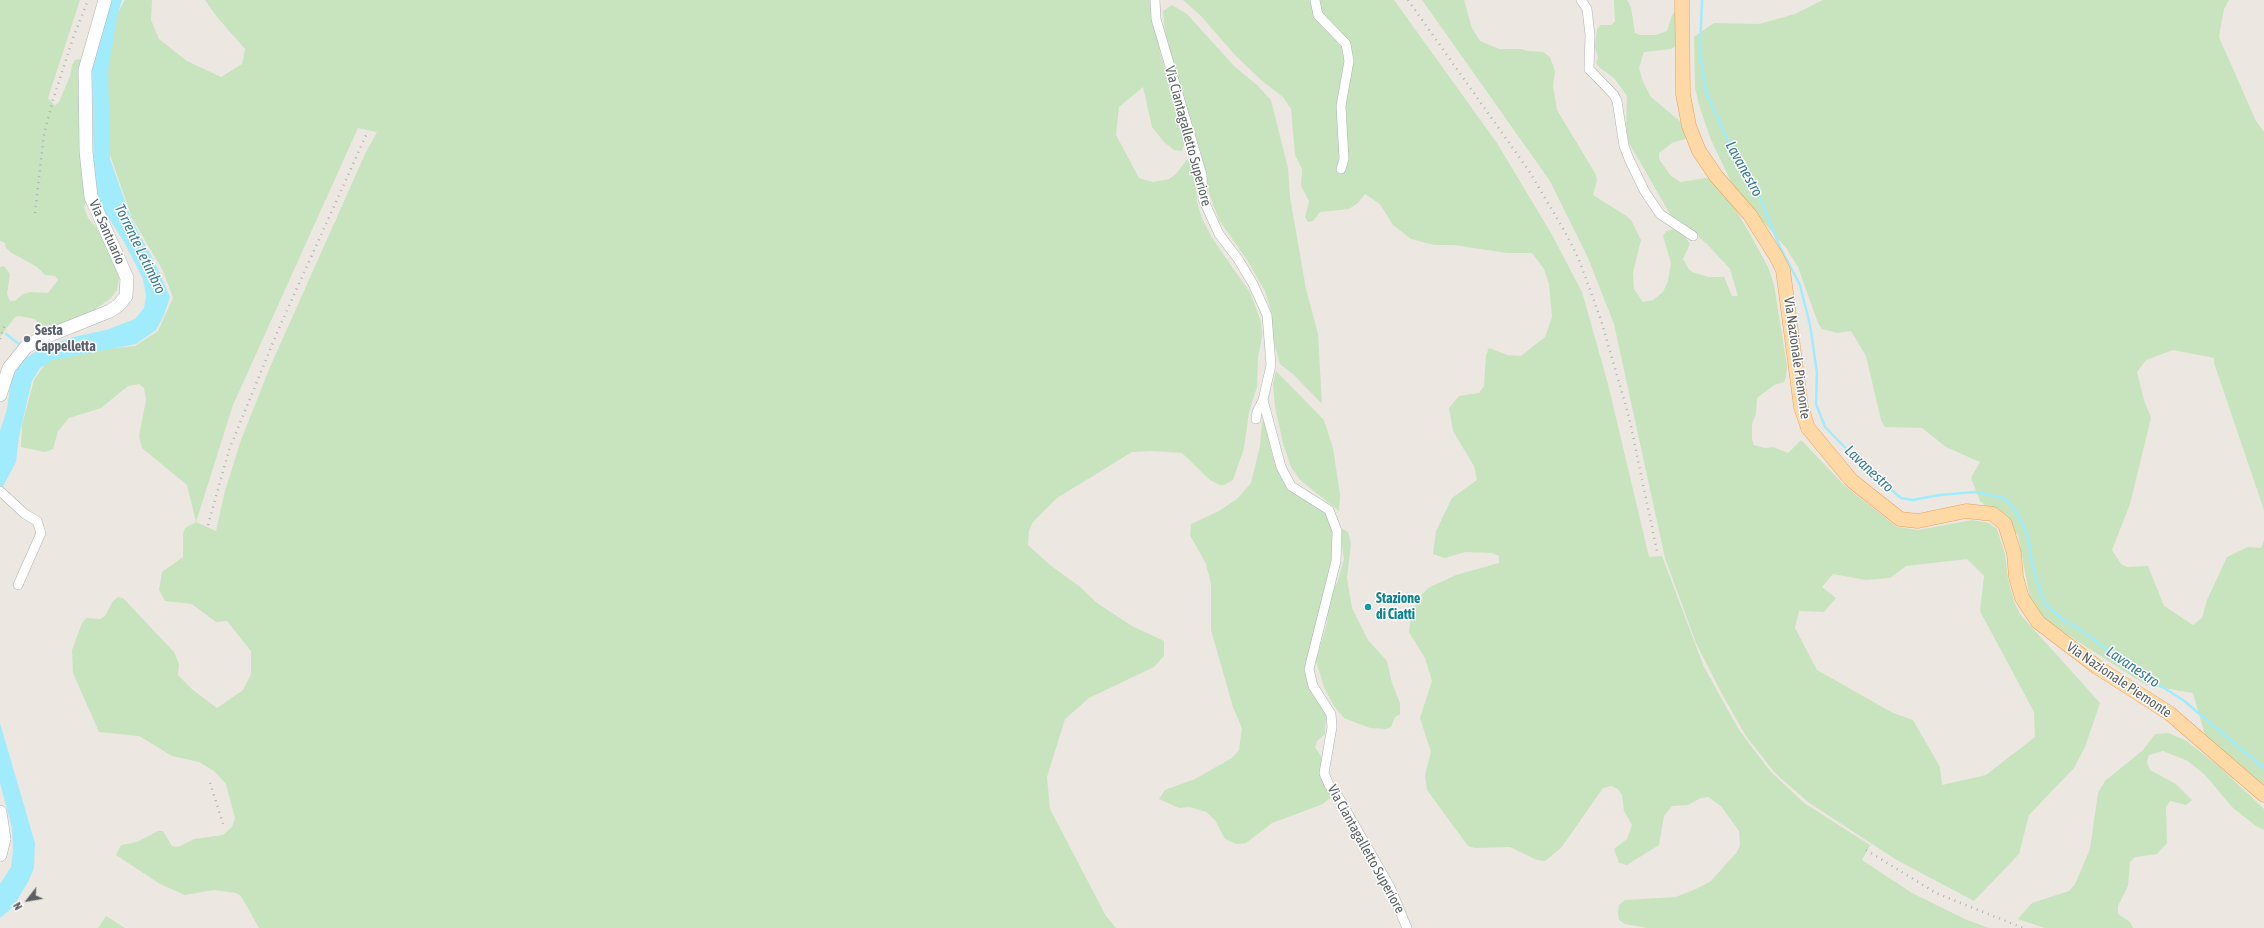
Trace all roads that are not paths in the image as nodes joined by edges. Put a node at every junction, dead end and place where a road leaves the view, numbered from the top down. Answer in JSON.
{"nodes":[{"id":1,"x":105,"y":0,"type":"edge"},
{"id":2,"x":1155,"y":0,"type":"edge"},
{"id":3,"x":1315,"y":0,"type":"edge"},
{"id":4,"x":1581,"y":0,"type":"edge"},
{"id":5,"x":1682,"y":0,"type":"edge"},
{"id":6,"x":1341,"y":169,"type":"dead end"},
{"id":7,"x":1693,"y":236,"type":"dead end"},
{"id":8,"x":0,"y":395,"type":"edge"},
{"id":9,"x":1263,"y":400,"type":"junction"},
{"id":10,"x":1256,"y":419,"type":"dead end"},
{"id":11,"x":0,"y":491,"type":"edge"},
{"id":12,"x":18,"y":585,"type":"dead end"},
{"id":13,"x":2264,"y":795,"type":"edge"},
{"id":14,"x":0,"y":812,"type":"edge"},
{"id":15,"x":0,"y":855,"type":"edge"},
{"id":16,"x":1407,"y":928,"type":"edge"}],
"edges":[{"from":1,"to":8,"type":"main road","name":"Via Santuario"},
{"from":2,"to":9,"type":"street","name":"Via Ciantagalletto Superiore"},
{"from":3,"to":6,"type":"street"},
{"from":4,"to":7,"type":"street"},
{"from":5,"to":13,"type":"main road","name":"Via Nazionale Piemonte"},
{"from":9,"to":10,"type":"street","name":"Via Ciantagalletto Superiore"},
{"from":9,"to":16,"type":"street","name":"Via Ciantagalletto Superiore"},
{"from":11,"to":12,"type":"street"},
{"from":14,"to":15,"type":"main road"}]}
